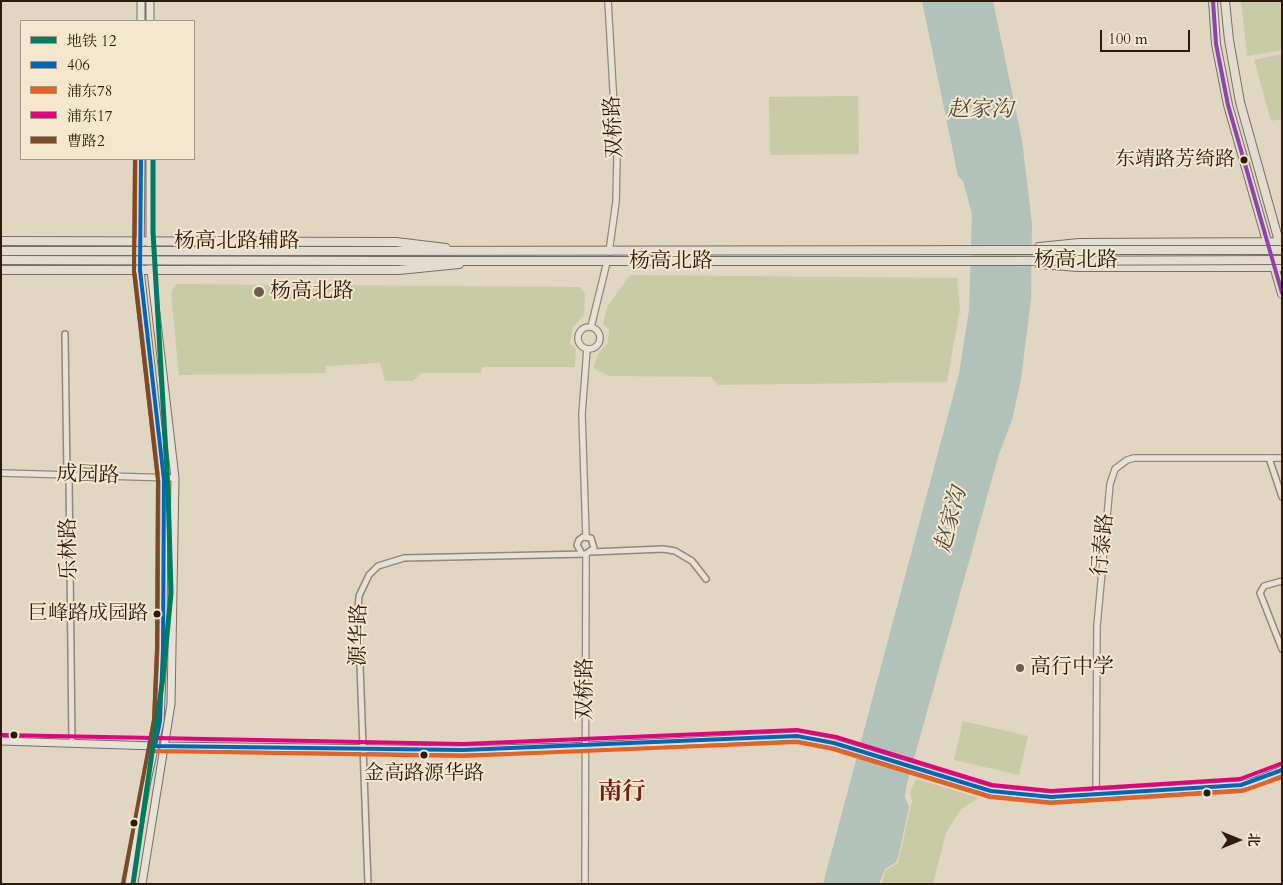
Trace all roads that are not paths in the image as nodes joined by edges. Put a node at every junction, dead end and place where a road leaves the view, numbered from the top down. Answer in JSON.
{"nodes":[{"id":1,"x":141,"y":1,"type":"edge"},
{"id":2,"x":150,"y":1,"type":"edge"},
{"id":3,"x":608,"y":1,"type":"edge"},
{"id":4,"x":1212,"y":1,"type":"edge"},
{"id":5,"x":1225,"y":1,"type":"edge"},
{"id":6,"x":141,"y":20,"type":"edge"},
{"id":7,"x":150,"y":20,"type":"edge"},
{"id":8,"x":141,"y":160,"type":"edge"},
{"id":9,"x":150,"y":160,"type":"edge"},
{"id":10,"x":1,"y":241,"type":"edge"},
{"id":11,"x":140,"y":241,"type":"junction"},
{"id":12,"x":150,"y":241,"type":"junction"},
{"id":13,"x":1266,"y":242,"type":"junction"},
{"id":14,"x":1280,"y":245,"type":"edge"},
{"id":15,"x":1013,"y":250,"type":"junction"},
{"id":16,"x":1,"y":251,"type":"edge"},
{"id":17,"x":473,"y":252,"type":"junction"},
{"id":18,"x":609,"y":252,"type":"junction"},
{"id":19,"x":1,"y":260,"type":"edge"},
{"id":20,"x":1282,"y":260,"type":"edge"},
{"id":21,"x":1012,"y":261,"type":"junction"},
{"id":22,"x":474,"y":262,"type":"junction"},
{"id":23,"x":607,"y":262,"type":"junction"},
{"id":24,"x":1277,"y":269,"type":"edge"},
{"id":25,"x":1,"y":270,"type":"edge"},
{"id":26,"x":140,"y":270,"type":"junction"},
{"id":27,"x":151,"y":270,"type":"junction"},
{"id":28,"x":1282,"y":294,"type":"edge"},
{"id":29,"x":591,"y":328,"type":"junction"},
{"id":30,"x":65,"y":334,"type":"dead end"},
{"id":31,"x":588,"y":349,"type":"junction"},
{"id":32,"x":1269,"y":458,"type":"junction"},
{"id":33,"x":1282,"y":458,"type":"edge"},
{"id":34,"x":1,"y":473,"type":"edge"},
{"id":35,"x":68,"y":476,"type":"junction"},
{"id":36,"x":175,"y":478,"type":"junction"},
{"id":37,"x":164,"y":480,"type":"junction"},
{"id":38,"x":1282,"y":497,"type":"edge"},
{"id":39,"x":586,"y":537,"type":"junction"},
{"id":40,"x":586,"y":553,"type":"junction"},
{"id":41,"x":706,"y":579,"type":"dead end"},
{"id":42,"x":1282,"y":581,"type":"edge"},
{"id":43,"x":1282,"y":649,"type":"edge"},
{"id":44,"x":1,"y":741,"type":"edge"},
{"id":45,"x":72,"y":743,"type":"junction"},
{"id":46,"x":154,"y":746,"type":"junction"},
{"id":47,"x":165,"y":746,"type":"junction"},
{"id":48,"x":585,"y":746,"type":"junction"},
{"id":49,"x":362,"y":748,"type":"junction"},
{"id":50,"x":1282,"y":770,"type":"edge"},
{"id":51,"x":1096,"y":793,"type":"junction"},
{"id":52,"x":129,"y":884,"type":"edge"},
{"id":53,"x":142,"y":884,"type":"edge"},
{"id":54,"x":368,"y":884,"type":"edge"},
{"id":55,"x":585,"y":884,"type":"edge"}],
"edges":[{"from":1,"to":6,"type":"main road"},
{"from":2,"to":7,"type":"main road"},
{"from":3,"to":18,"type":"street","name":"双桥路"},
{"from":4,"to":13,"type":"main road"},
{"from":5,"to":14,"type":"main road"},
{"from":8,"to":11,"type":"main road"},
{"from":9,"to":12,"type":"main road"},
{"from":10,"to":11,"type":"main road","name":"杨高北路辅路"},
{"from":11,"to":12,"type":"main road","name":"杨高北路辅路"},
{"from":11,"to":26,"type":"main road"},
{"from":12,"to":17,"type":"main road","name":"杨高北路辅路"},
{"from":12,"to":27,"type":"main road"},
{"from":13,"to":14,"type":"main road"},
{"from":13,"to":15,"type":"main road","bridge":true},
{"from":13,"to":24,"type":"main road"},
{"from":14,"to":15,"type":"main road","name":"杨高北路","bridge":true},
{"from":15,"to":18,"type":"main road","name":"杨高北路"},
{"from":16,"to":17,"type":"main road","name":"杨高北路","bridge":true},
{"from":17,"to":18,"type":"main road","name":"杨高北路"},
{"from":19,"to":22,"type":"main road","name":"杨高北路","bridge":true},
{"from":20,"to":21,"type":"main road","name":"杨高北路","bridge":true},
{"from":21,"to":23,"type":"main road","name":"杨高北路"},
{"from":21,"to":24,"type":"main road","bridge":true},
{"from":22,"to":23,"type":"main road","name":"杨高北路"},
{"from":22,"to":27,"type":"main road","name":"杨高北路辅路"},
{"from":23,"to":29,"type":"street"},
{"from":24,"to":28,"type":"main road"},
{"from":25,"to":26,"type":"main road","name":"杨高北路辅路"},
{"from":26,"to":27,"type":"main road","name":"杨高北路辅路"},
{"from":26,"to":37,"type":"main road"},
{"from":27,"to":36,"type":"main road"},
{"from":29,"to":31,"type":"street"},
{"from":29,"to":31,"type":"street"},
{"from":30,"to":35,"type":"street","name":"乐林路"},
{"from":31,"to":39,"type":"street"},
{"from":32,"to":33,"type":"street","name":"行泰路"},
{"from":32,"to":38,"type":"street"},
{"from":32,"to":51,"type":"street","name":"行泰路"},
{"from":34,"to":35,"type":"street","name":"成园路"},
{"from":35,"to":37,"type":"street","name":"成园路"},
{"from":35,"to":45,"type":"street","name":"乐林路"},
{"from":36,"to":37,"type":"street","name":"成园路"},
{"from":36,"to":47,"type":"main road"},
{"from":37,"to":46,"type":"main road"},
{"from":39,"to":40,"type":"street"},
{"from":39,"to":40,"type":"street"},
{"from":40,"to":41,"type":"street","name":"源华路"},
{"from":40,"to":48,"type":"street","name":"双桥路"},
{"from":40,"to":49,"type":"street","name":"源华路"},
{"from":42,"to":43,"type":"street"},
{"from":44,"to":45,"type":"main road"},
{"from":45,"to":46,"type":"main road"},
{"from":46,"to":47,"type":"street"},
{"from":46,"to":52,"type":"main road"},
{"from":47,"to":49,"type":"main road"},
{"from":47,"to":53,"type":"main road"},
{"from":48,"to":49,"type":"main road"},
{"from":48,"to":51,"type":"main road"},
{"from":48,"to":55,"type":"street","name":"双桥路"},
{"from":49,"to":54,"type":"street","name":"源华路"},
{"from":50,"to":51,"type":"main road"}]}
